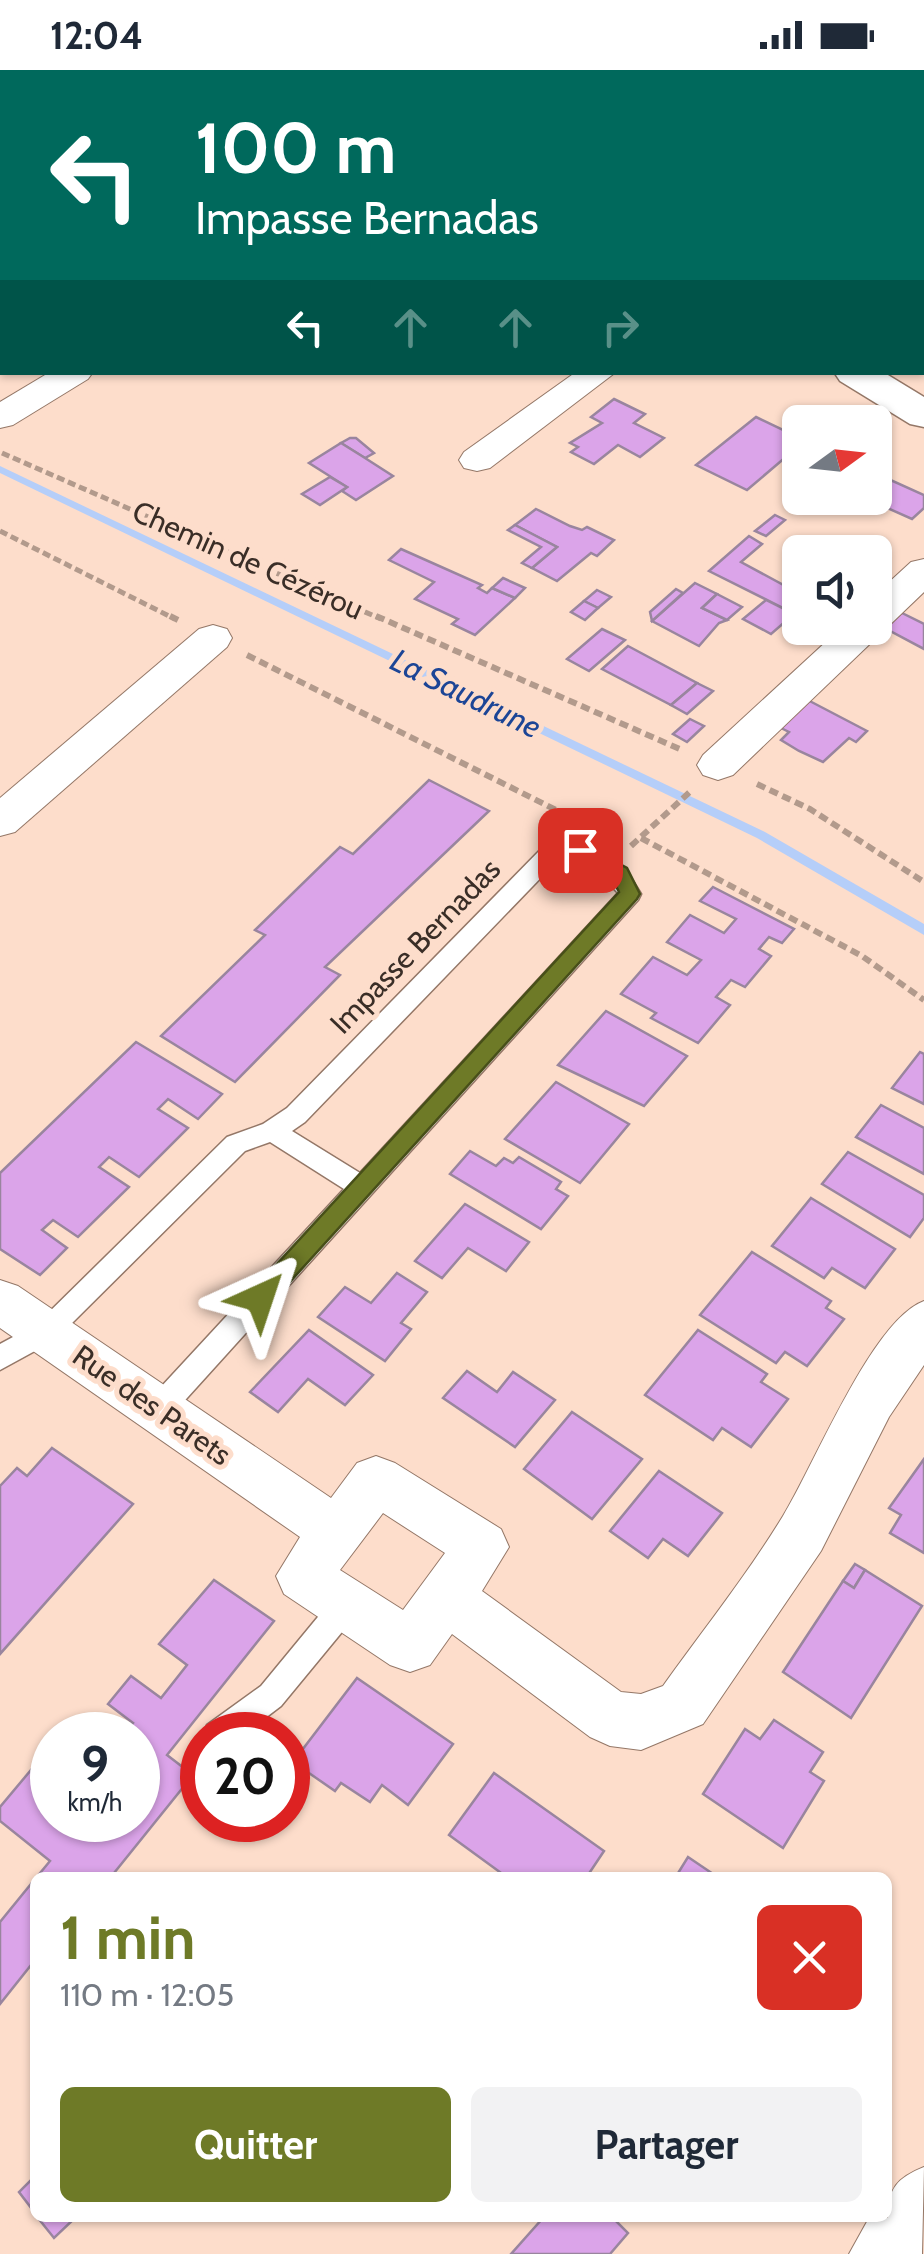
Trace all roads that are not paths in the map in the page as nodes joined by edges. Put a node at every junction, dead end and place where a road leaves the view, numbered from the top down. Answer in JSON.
{"nodes":[{"id":1,"x":71,"y":375,"type":"edge"},
{"id":2,"x":595,"y":375,"type":"edge"},
{"id":3,"x":859,"y":375,"type":"edge"},
{"id":4,"x":924,"y":415,"type":"edge"},
{"id":5,"x":0,"y":417,"type":"edge"},
{"id":6,"x":477,"y":460,"type":"dead end"},
{"id":7,"x":924,"y":571,"type":"edge"},
{"id":8,"x":892,"y":601,"type":"edge"},
{"id":9,"x":212,"y":638,"type":"road end"},
{"id":10,"x":846,"y":645,"type":"edge"},
{"id":11,"x":706,"y":776,"type":"road end"},
{"id":12,"x":0,"y":821,"type":"edge"},
{"id":13,"x":272,"y":1132,"type":"junction"},
{"id":14,"x":362,"y":1187,"type":"junction"},
{"id":15,"x":0,"y":1300,"type":"edge"},
{"id":16,"x":924,"y":1323,"type":"edge"},
{"id":17,"x":46,"y":1332,"type":"junction"},
{"id":18,"x":0,"y":1358,"type":"edge"},
{"id":19,"x":158,"y":1410,"type":"junction"},
{"id":20,"x":320,"y":1520,"type":"junction"},
{"id":21,"x":446,"y":1596,"type":"junction"},
{"id":22,"x":346,"y":1605,"type":"junction"},
{"id":23,"x":250,"y":1712,"type":"edge"},
{"id":24,"x":924,"y":2199,"type":"edge"},
{"id":25,"x":882,"y":2254,"type":"edge"}],
"edges":[{"from":1,"to":5,"type":"street"},
{"from":2,"to":6,"type":"street"},
{"from":3,"to":4,"type":"street"},
{"from":7,"to":8,"type":"street"},
{"from":9,"to":12,"type":"street"},
{"from":10,"to":11,"type":"street"},
{"from":13,"to":14,"type":"lane"},
{"from":13,"to":14,"type":"lane","name":"Impasse Bernadas"},
{"from":13,"to":17,"type":"lane","name":"Impasse Bernadas"},
{"from":14,"to":19,"type":"lane"},
{"from":15,"to":17,"type":"street","name":"Rue des Parets"},
{"from":16,"to":21,"type":"street"},
{"from":17,"to":18,"type":"lane","name":"Impasse Bernadas"},
{"from":17,"to":19,"type":"street","name":"Rue des Parets"},
{"from":19,"to":20,"type":"street","name":"Rue des Parets"},
{"from":20,"to":21,"type":"street"},
{"from":20,"to":22,"type":"street"},
{"from":21,"to":22,"type":"street"},
{"from":22,"to":23,"type":"lane"},
{"from":24,"to":25,"type":"street"}]}
